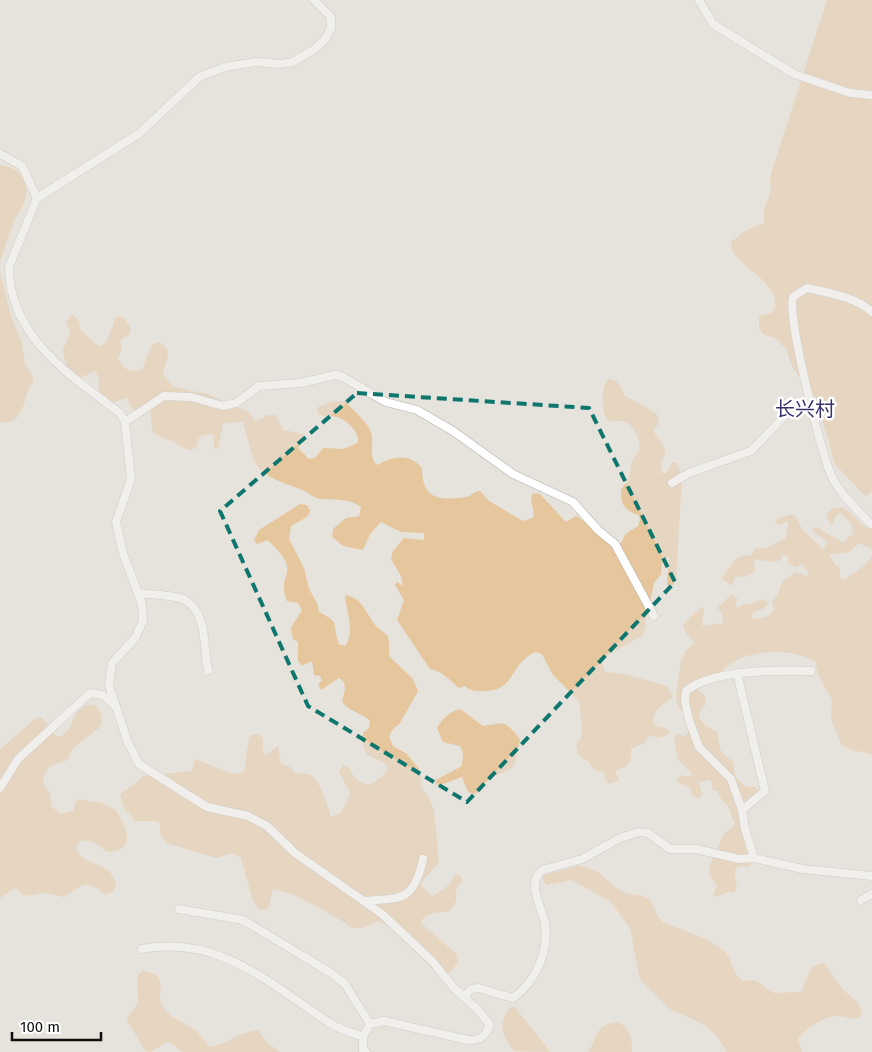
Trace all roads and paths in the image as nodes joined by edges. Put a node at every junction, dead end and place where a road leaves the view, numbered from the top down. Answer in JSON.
{"nodes":[{"id":1,"x":314,"y":0,"type":"edge"},
{"id":2,"x":699,"y":0,"type":"edge"},
{"id":3,"x":872,"y":94,"type":"edge"},
{"id":4,"x":0,"y":154,"type":"edge"},
{"id":5,"x":37,"y":198,"type":"junction"},
{"id":6,"x":872,"y":312,"type":"edge"},
{"id":7,"x":812,"y":406,"type":"junction"},
{"id":8,"x":125,"y":422,"type":"junction"},
{"id":9,"x":672,"y":483,"type":"dead end"},
{"id":10,"x":872,"y":525,"type":"edge"},
{"id":11,"x":139,"y":593,"type":"junction"},
{"id":12,"x":654,"y":616,"type":"dead end"},
{"id":13,"x":208,"y":670,"type":"dead end"},
{"id":14,"x":811,"y":671,"type":"dead end"},
{"id":15,"x":737,"y":673,"type":"junction"},
{"id":16,"x":116,"y":707,"type":"junction"},
{"id":17,"x":0,"y":788,"type":"edge"},
{"id":18,"x":742,"y":810,"type":"junction"},
{"id":19,"x":754,"y":858,"type":"junction"},
{"id":20,"x":423,"y":859,"type":"dead end"},
{"id":21,"x":872,"y":876,"type":"edge"},
{"id":22,"x":872,"y":894,"type":"edge"},
{"id":23,"x":861,"y":900,"type":"dead end"},
{"id":24,"x":363,"y":901,"type":"junction"},
{"id":25,"x":179,"y":909,"type":"dead end"},
{"id":26,"x":142,"y":949,"type":"dead end"},
{"id":27,"x":464,"y":997,"type":"junction"},
{"id":28,"x":370,"y":1024,"type":"junction"},
{"id":29,"x":363,"y":1037,"type":"junction"},
{"id":30,"x":366,"y":1052,"type":"edge"}],
"edges":[{"from":1,"to":5,"type":"street"},
{"from":2,"to":3,"type":"street"},
{"from":4,"to":5,"type":"street"},
{"from":5,"to":8,"type":"street"},
{"from":6,"to":7,"type":"street"},
{"from":7,"to":9,"type":"street"},
{"from":7,"to":10,"type":"street"},
{"from":8,"to":11,"type":"street"},
{"from":8,"to":12,"type":"street"},
{"from":11,"to":13,"type":"street"},
{"from":11,"to":16,"type":"street"},
{"from":14,"to":15,"type":"street"},
{"from":15,"to":18,"type":"street"},
{"from":15,"to":18,"type":"street"},
{"from":16,"to":17,"type":"street"},
{"from":16,"to":24,"type":"street"},
{"from":18,"to":19,"type":"street"},
{"from":19,"to":21,"type":"street"},
{"from":19,"to":27,"type":"street"},
{"from":20,"to":24,"type":"street"},
{"from":22,"to":23,"type":"street"},
{"from":24,"to":27,"type":"street"},
{"from":25,"to":28,"type":"street"},
{"from":26,"to":29,"type":"street"},
{"from":27,"to":28,"type":"street"},
{"from":28,"to":29,"type":"street"},
{"from":29,"to":30,"type":"street"}]}
